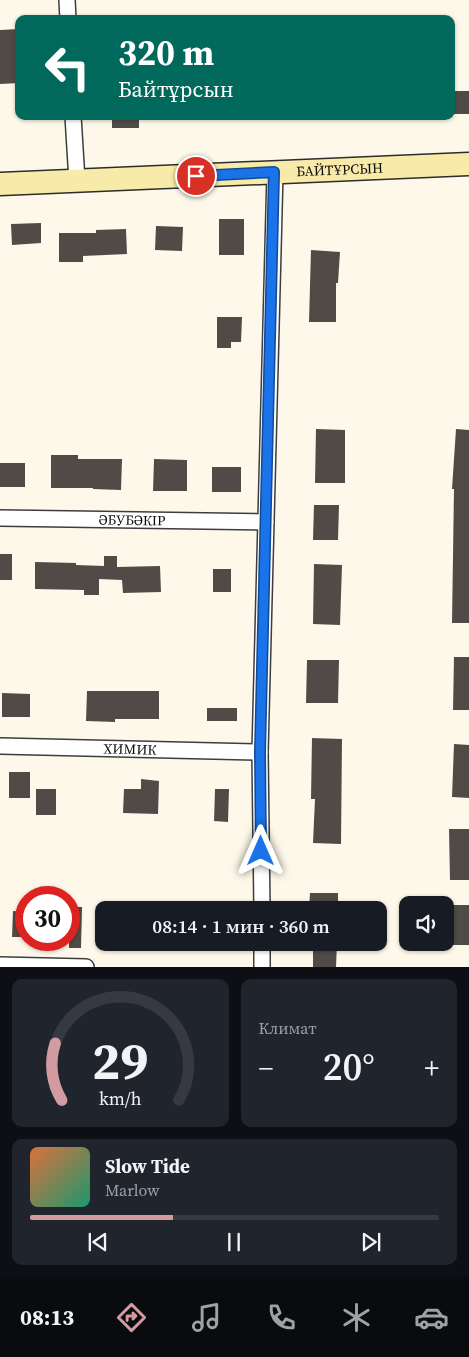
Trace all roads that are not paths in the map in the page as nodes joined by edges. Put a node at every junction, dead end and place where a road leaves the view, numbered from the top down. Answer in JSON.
{"nodes":[{"id":1,"x":67,"y":0,"type":"edge"},
{"id":2,"x":68,"y":15,"type":"edge"},
{"id":3,"x":73,"y":120,"type":"edge"},
{"id":4,"x":469,"y":164,"type":"edge"},
{"id":5,"x":274,"y":172,"type":"junction"},
{"id":6,"x":77,"y":181,"type":"junction"},
{"id":7,"x":0,"y":184,"type":"edge"},
{"id":8,"x":0,"y":518,"type":"edge"},
{"id":9,"x":266,"y":522,"type":"junction"},
{"id":10,"x":0,"y":746,"type":"edge"},
{"id":11,"x":260,"y":752,"type":"junction"},
{"id":12,"x":262,"y":901,"type":"edge"},
{"id":13,"x":262,"y":951,"type":"edge"},
{"id":14,"x":0,"y":965,"type":"edge"},
{"id":15,"x":86,"y":967,"type":"edge"},
{"id":16,"x":262,"y":967,"type":"edge"}],
"edges":[{"from":1,"to":2,"type":"street"},
{"from":3,"to":6,"type":"street"},
{"from":4,"to":5,"type":"street","name":"БАЙТҰРСЫН"},
{"from":5,"to":6,"type":"street","name":"БАЙТҰРСЫН"},
{"from":5,"to":9,"type":"street"},
{"from":6,"to":7,"type":"street","name":"БАЙТҰРСЫН"},
{"from":8,"to":9,"type":"street","name":"ӘБУБӘКІР"},
{"from":9,"to":11,"type":"street"},
{"from":10,"to":11,"type":"street","name":"ХИМИК"},
{"from":11,"to":12,"type":"street"},
{"from":13,"to":16,"type":"street"},
{"from":14,"to":15,"type":"street"}]}
